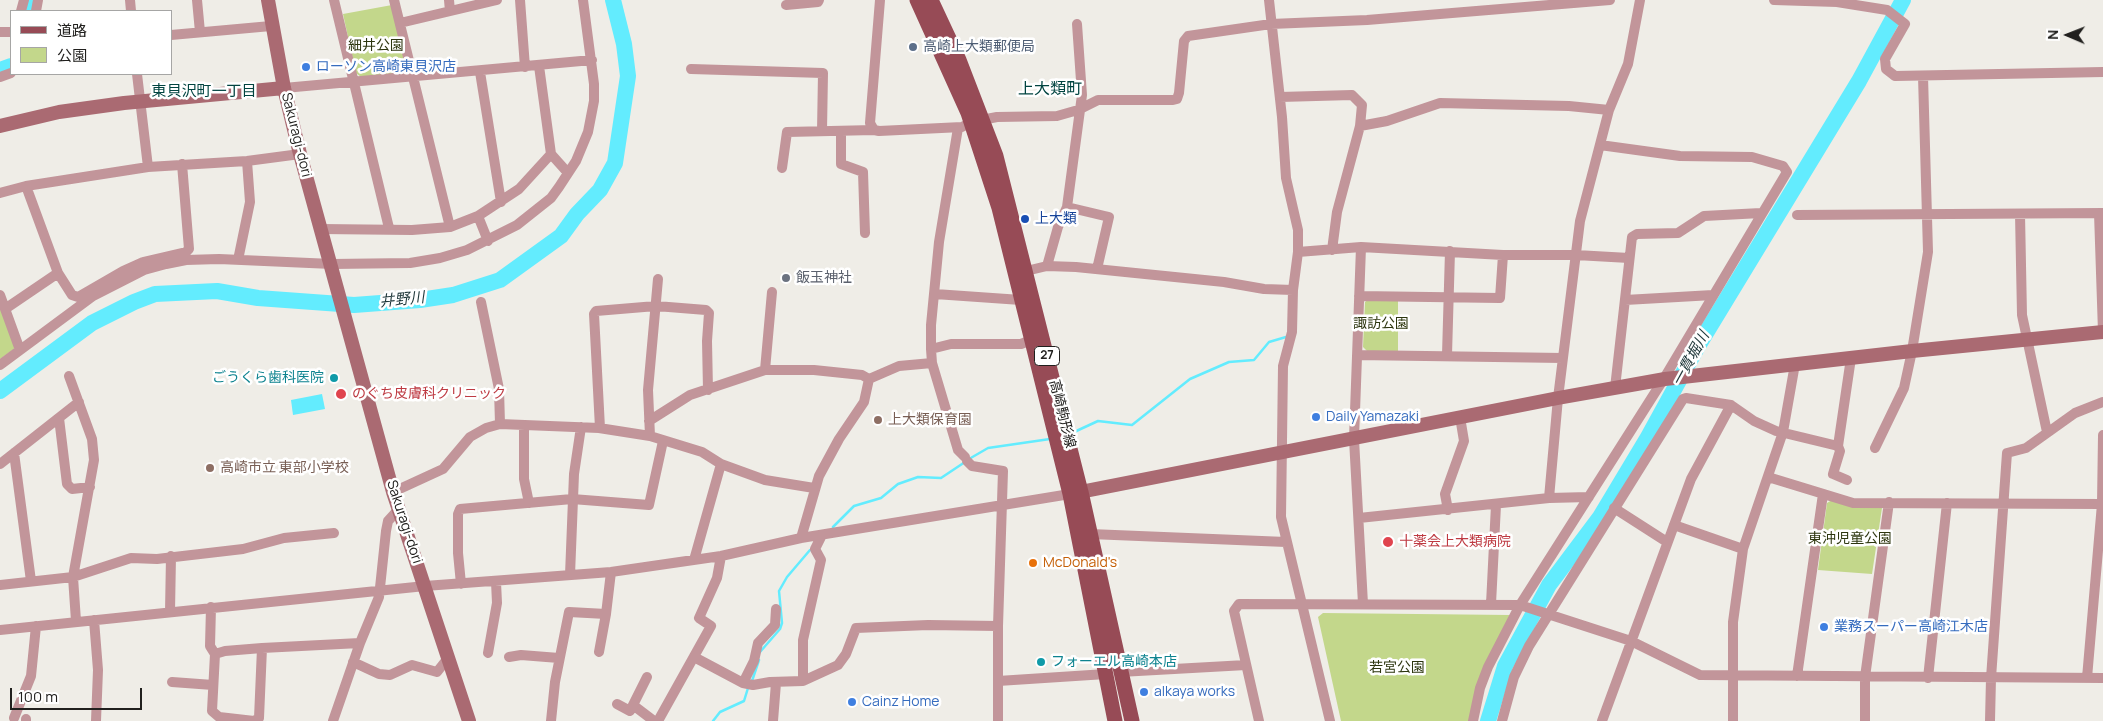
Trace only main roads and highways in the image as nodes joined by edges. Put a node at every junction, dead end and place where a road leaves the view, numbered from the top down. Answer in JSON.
{"nodes":[{"id":1,"x":917,"y":0,"type":"edge"},
{"id":2,"x":931,"y":0,"type":"edge"},
{"id":3,"x":970,"y":123,"type":"junction"},
{"id":4,"x":1076,"y":493,"type":"junction"},
{"id":5,"x":1113,"y":673,"type":"junction"},
{"id":6,"x":1115,"y":721,"type":"edge"},
{"id":7,"x":1132,"y":721,"type":"edge"}],
"edges":[{"from":1,"to":3,"type":"main road","name":"高崎駒形線","number":"27"},
{"from":2,"to":3,"type":"main road","name":"高崎駒形線","number":"27"},
{"from":3,"to":4,"type":"main road","name":"高崎駒形線","number":"27"},
{"from":3,"to":4,"type":"main road","name":"高崎駒形線","number":"27"},
{"from":4,"to":5,"type":"main road","name":"高崎駒形線","number":"27"},
{"from":4,"to":5,"type":"main road","name":"高崎駒形線","number":"27"},
{"from":5,"to":6,"type":"main road","name":"高崎駒形線","number":"27"},
{"from":5,"to":7,"type":"main road","name":"高崎駒形線","number":"27"}]}
